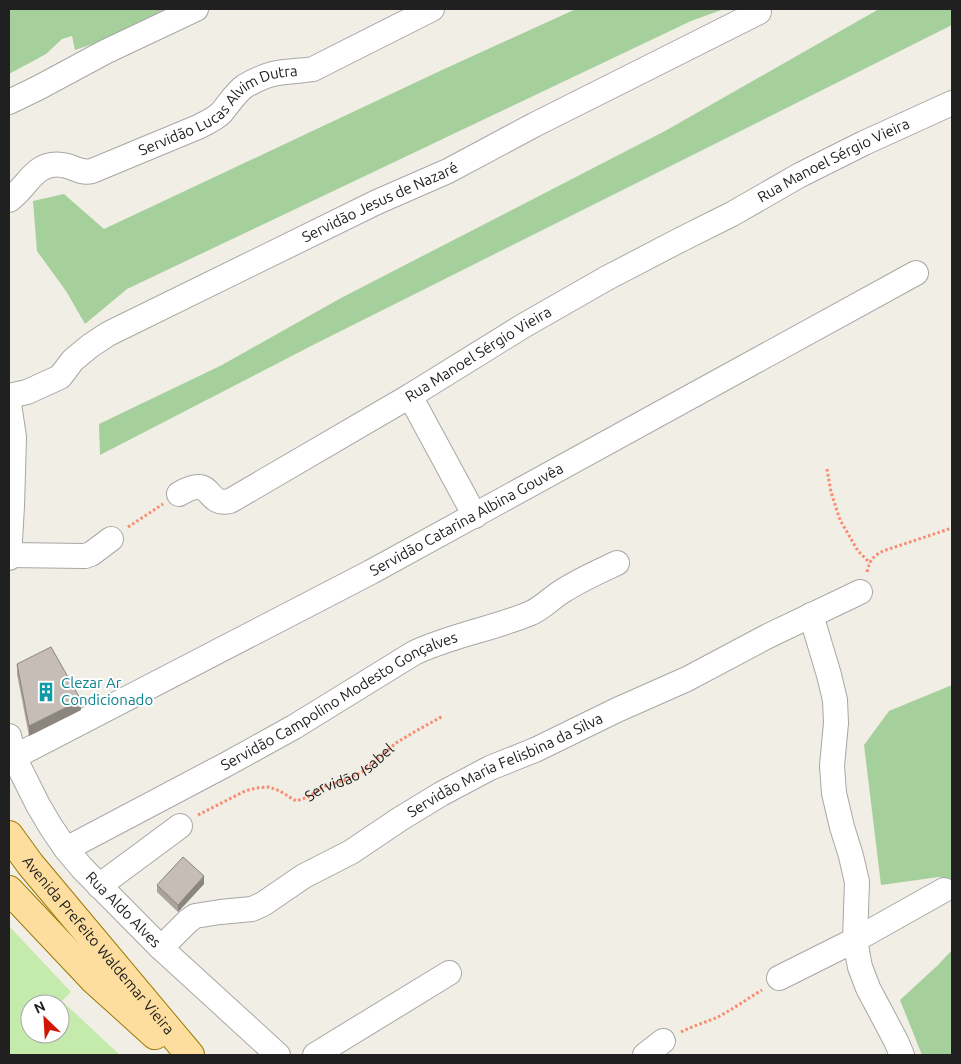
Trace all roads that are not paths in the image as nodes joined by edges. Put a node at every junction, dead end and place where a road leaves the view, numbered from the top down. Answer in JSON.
{"nodes":[{"id":1,"x":196,"y":9,"type":"edge"},
{"id":2,"x":432,"y":9,"type":"edge"},
{"id":3,"x":759,"y":12,"type":"dead end"},
{"id":4,"x":9,"y":102,"type":"edge"},
{"id":5,"x":952,"y":103,"type":"edge"},
{"id":6,"x":9,"y":200,"type":"edge"},
{"id":7,"x":916,"y":274,"type":"dead end"},
{"id":8,"x":9,"y":396,"type":"edge"},
{"id":9,"x":410,"y":396,"type":"junction"},
{"id":10,"x":9,"y":404,"type":"edge"},
{"id":11,"x":179,"y":494,"type":"road end"},
{"id":12,"x":475,"y":516,"type":"junction"},
{"id":13,"x":111,"y":539,"type":"road end"},
{"id":14,"x":9,"y":556,"type":"edge"},
{"id":15,"x":617,"y":563,"type":"dead end"},
{"id":16,"x":860,"y":592,"type":"road end"},
{"id":17,"x":811,"y":615,"type":"junction"},
{"id":18,"x":11,"y":747,"type":"edge"},
{"id":19,"x":180,"y":826,"type":"road end"},
{"id":20,"x":9,"y":835,"type":"edge"},
{"id":21,"x":66,"y":849,"type":"junction"},
{"id":22,"x":100,"y":886,"type":"junction"},
{"id":23,"x":9,"y":890,"type":"edge"},
{"id":24,"x":944,"y":890,"type":"dead end"},
{"id":25,"x":855,"y":940,"type":"junction"},
{"id":26,"x":161,"y":948,"type":"junction"},
{"id":27,"x":449,"y":973,"type":"dead end"},
{"id":28,"x":779,"y":978,"type":"road end"},
{"id":29,"x":178,"y":1055,"type":"edge"},
{"id":30,"x":190,"y":1055,"type":"edge"},
{"id":31,"x":278,"y":1055,"type":"edge"},
{"id":32,"x":315,"y":1055,"type":"edge"},
{"id":33,"x":902,"y":1055,"type":"edge"}],
"edges":[{"from":1,"to":4,"type":"street"},
{"from":2,"to":6,"type":"street","name":"Servidão Lucas Alvim Dutra"},
{"from":3,"to":8,"type":"street","name":"Servidão Jesus de Nazaré"},
{"from":5,"to":9,"type":"street","name":"Rua Manoel Sérgio Vieira"},
{"from":7,"to":12,"type":"street","name":"Servidão Catarina Albina Gouvêa"},
{"from":9,"to":11,"type":"street","name":"Rua Manoel Sérgio Vieira"},
{"from":9,"to":12,"type":"street"},
{"from":10,"to":14,"type":"street"},
{"from":12,"to":18,"type":"street","name":"Servidão Catarina Albina Gouvêa"},
{"from":13,"to":14,"type":"street"},
{"from":15,"to":21,"type":"street","name":"Servidão Campolino Modesto Gonçalves"},
{"from":16,"to":17,"type":"street","name":"Servidão Maria Felisbina da Silva"},
{"from":17,"to":25,"type":"street"},
{"from":17,"to":26,"type":"street","name":"Servidão Maria Felisbina da Silva"},
{"from":18,"to":21,"type":"street","name":"Rua Aldo Alves"},
{"from":19,"to":22,"type":"street"},
{"from":20,"to":30,"type":"main road","name":"Avenida Prefeito Waldemar Vieira"},
{"from":21,"to":22,"type":"street","name":"Rua Aldo Alves"},
{"from":22,"to":26,"type":"street","name":"Rua Aldo Alves"},
{"from":23,"to":29,"type":"main road","name":"Avenida Prefeito Waldemar Vieira"},
{"from":24,"to":25,"type":"street"},
{"from":25,"to":28,"type":"street"},
{"from":25,"to":33,"type":"street"},
{"from":26,"to":31,"type":"street","name":"Rua Aldo Alves"},
{"from":27,"to":32,"type":"street"}]}
